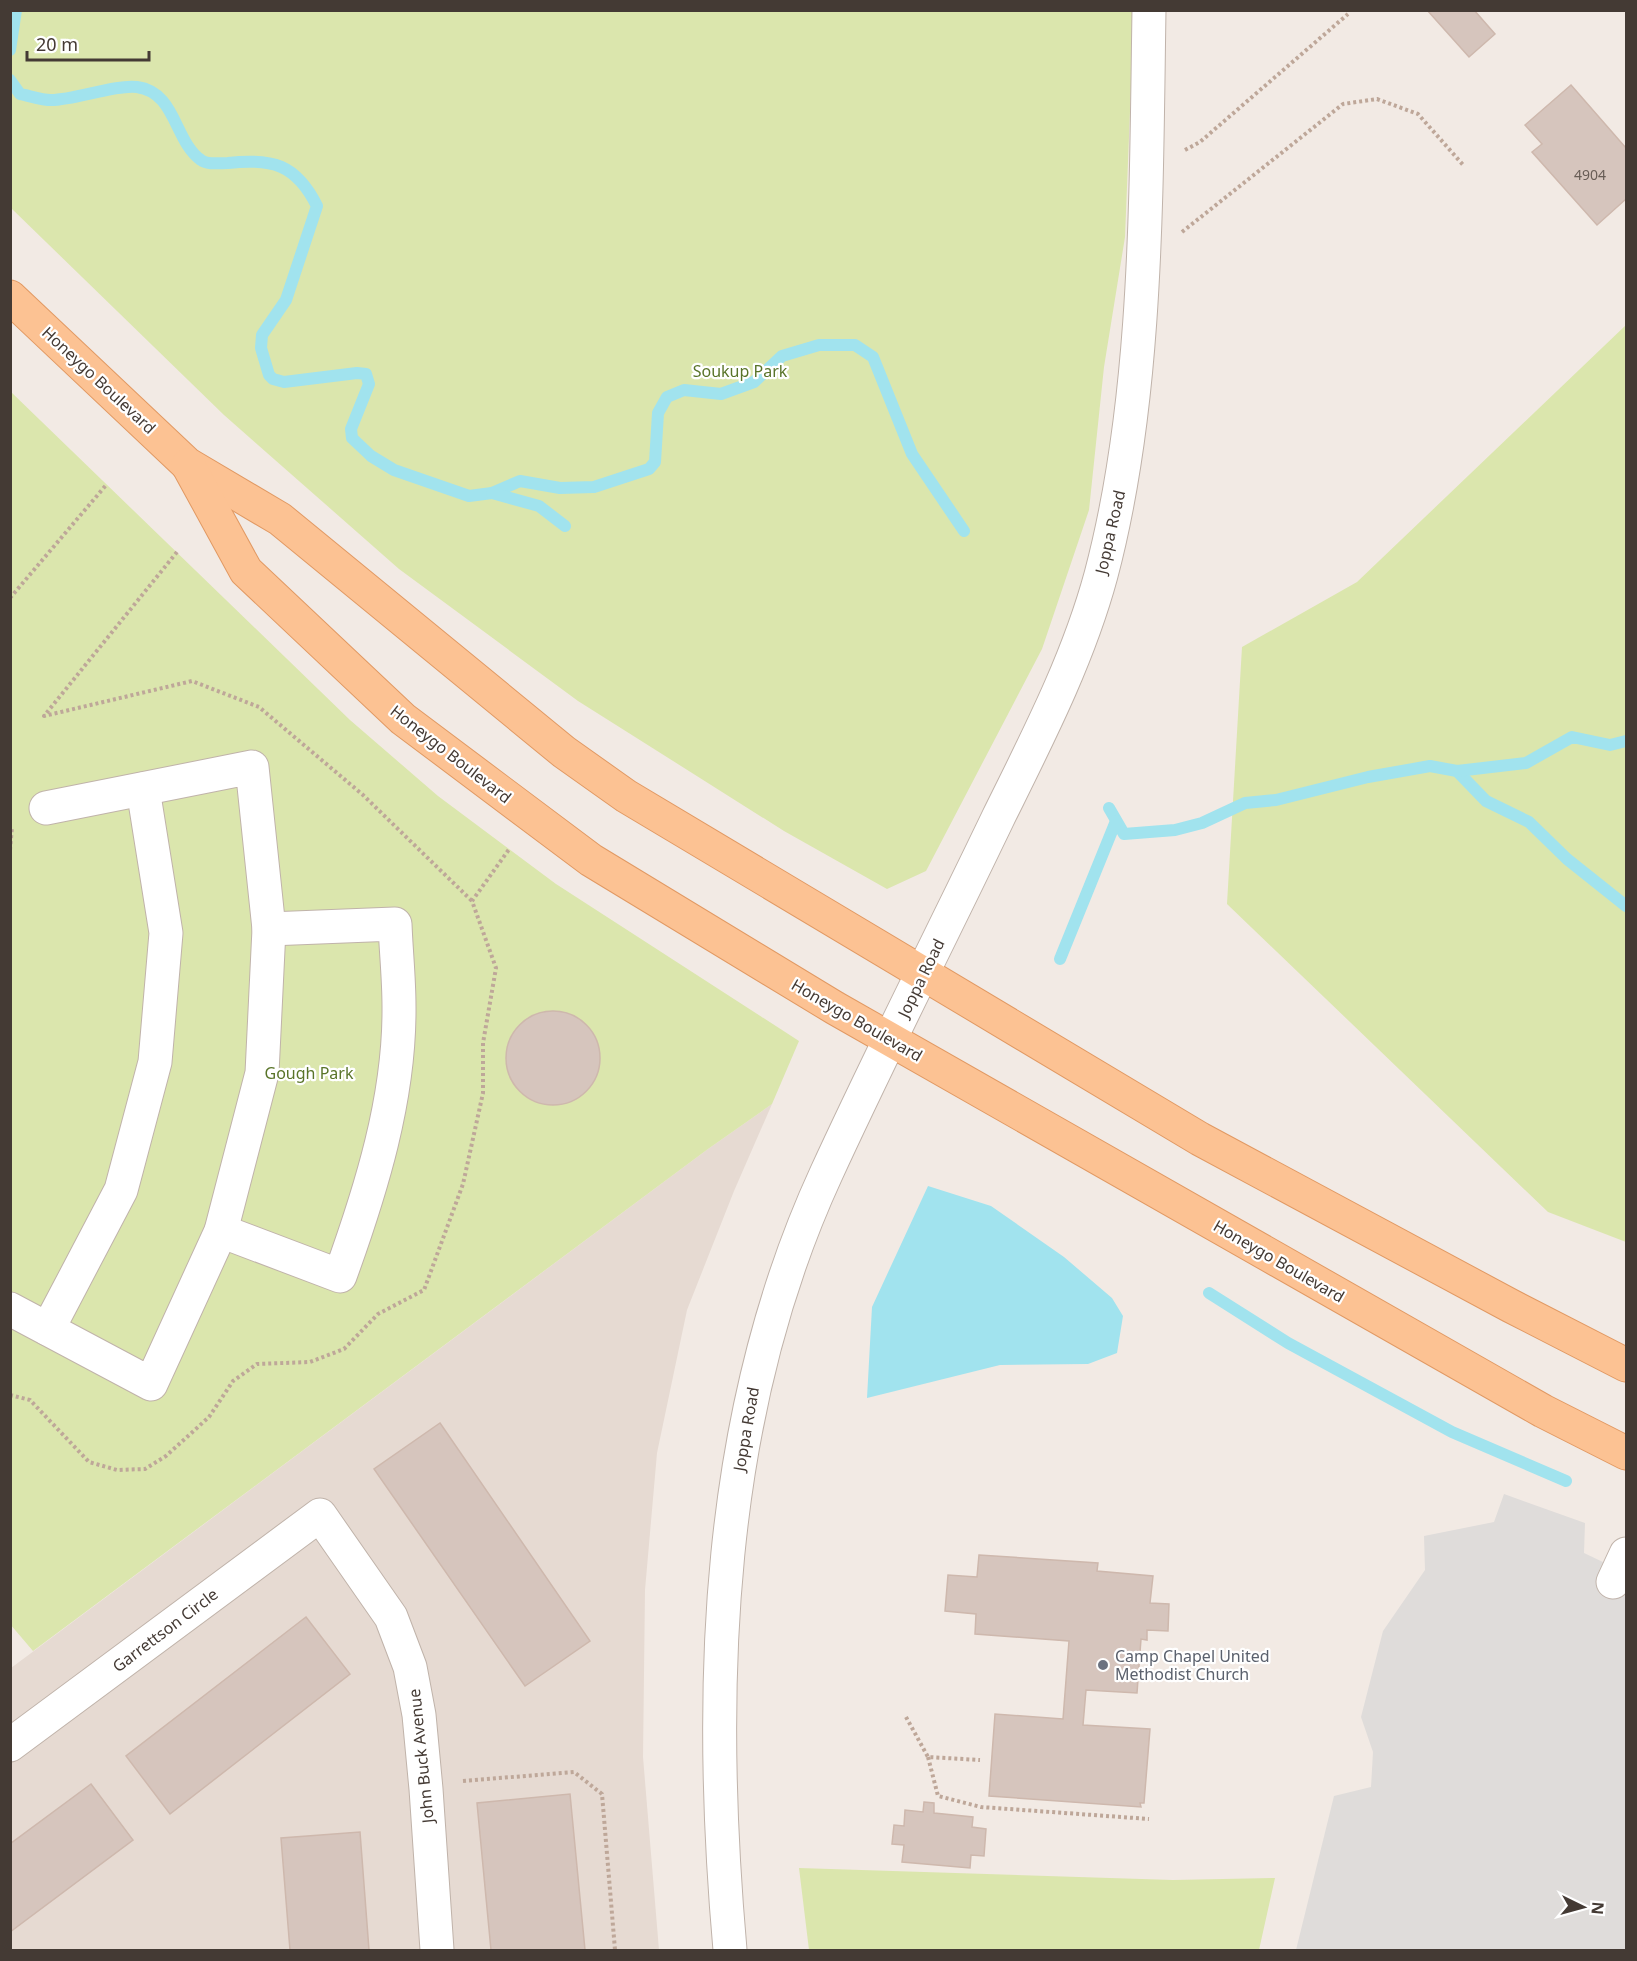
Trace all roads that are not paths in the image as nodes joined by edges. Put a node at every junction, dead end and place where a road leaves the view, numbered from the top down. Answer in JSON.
{"nodes":[{"id":1,"x":1149,"y":10,"type":"edge"},
{"id":2,"x":10,"y":297,"type":"edge"},
{"id":3,"x":187,"y":464,"type":"junction"},
{"id":4,"x":143,"y":789,"type":"junction"},
{"id":5,"x":46,"y":808,"type":"dead end"},
{"id":6,"x":269,"y":930,"type":"junction"},
{"id":7,"x":923,"y":974,"type":"junction"},
{"id":8,"x":891,"y":1040,"type":"junction"},
{"id":9,"x":220,"y":1231,"type":"junction"},
{"id":10,"x":10,"y":1309,"type":"edge"},
{"id":11,"x":48,"y":1329,"type":"junction"},
{"id":12,"x":1626,"y":1365,"type":"edge"},
{"id":13,"x":1626,"y":1453,"type":"edge"},
{"id":14,"x":320,"y":1515,"type":"joint"},
{"id":15,"x":10,"y":1745,"type":"edge"},
{"id":16,"x":437,"y":1950,"type":"edge"},
{"id":17,"x":730,"y":1950,"type":"edge"}],
"edges":[{"from":1,"to":7,"type":"street","name":"Joppa Road"},
{"from":2,"to":3,"type":"main road","name":"Honeygo Boulevard"},
{"from":3,"to":7,"type":"main road","name":"Honeygo Boulevard"},
{"from":3,"to":8,"type":"main road","name":"Honeygo Boulevard"},
{"from":4,"to":5,"type":"street"},
{"from":4,"to":6,"type":"street"},
{"from":4,"to":11,"type":"street"},
{"from":6,"to":9,"type":"street"},
{"from":6,"to":9,"type":"street"},
{"from":7,"to":8,"type":"street","name":"Joppa Road"},
{"from":7,"to":12,"type":"main road","name":"Honeygo Boulevard"},
{"from":8,"to":13,"type":"main road","name":"Honeygo Boulevard"},
{"from":8,"to":17,"type":"street","name":"Joppa Road"},
{"from":9,"to":11,"type":"street"},
{"from":10,"to":11,"type":"street"},
{"from":14,"to":15,"type":"street","name":"Garrettson Circle"},
{"from":14,"to":16,"type":"street","name":"John Buck Avenue"}]}
